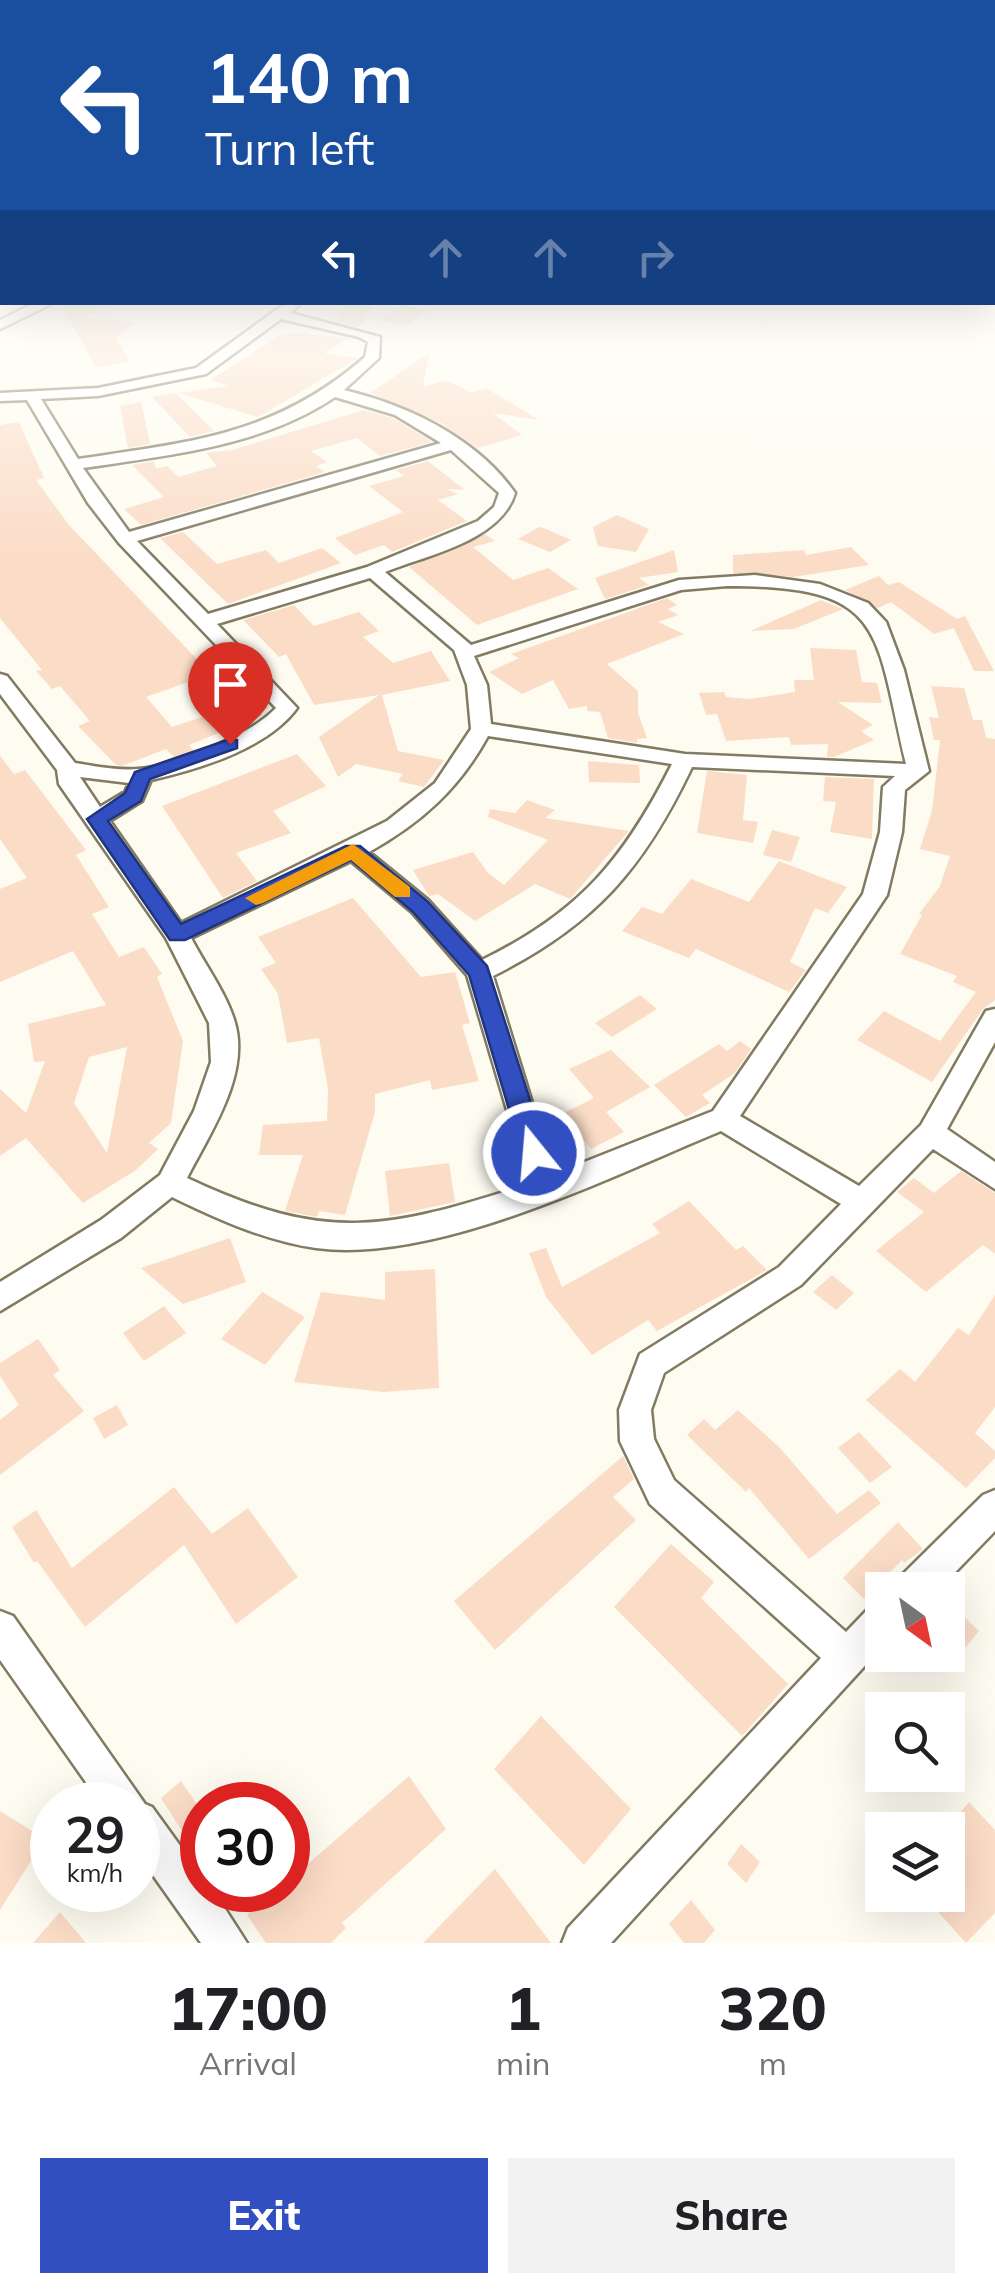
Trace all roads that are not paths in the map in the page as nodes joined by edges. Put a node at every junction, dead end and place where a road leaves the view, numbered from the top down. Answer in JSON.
{"nodes":[{"id":1,"x":177,"y":377,"type":"edge"},
{"id":2,"x":349,"y":377,"type":"edge"},
{"id":3,"x":330,"y":392,"type":"junction"},
{"id":4,"x":32,"y":396,"type":"junction"},
{"id":5,"x":0,"y":397,"type":"edge"},
{"id":6,"x":450,"y":445,"type":"junction"},
{"id":7,"x":76,"y":464,"type":"junction"},
{"id":8,"x":125,"y":539,"type":"junction"},
{"id":9,"x":373,"y":571,"type":"junction"},
{"id":10,"x":205,"y":621,"type":"junction"},
{"id":11,"x":468,"y":652,"type":"junction"},
{"id":12,"x":0,"y":680,"type":"edge"},
{"id":13,"x":481,"y":729,"type":"junction"},
{"id":14,"x":685,"y":760,"type":"junction"},
{"id":15,"x":68,"y":769,"type":"junction"},
{"id":16,"x":918,"y":771,"type":"junction"},
{"id":17,"x":142,"y":776,"type":"junction"},
{"id":18,"x":97,"y":819,"type":"junction"},
{"id":19,"x":353,"y":851,"type":"junction"},
{"id":20,"x":178,"y":935,"type":"junction"},
{"id":21,"x":479,"y":972,"type":"junction"},
{"id":22,"x":995,"y":1018,"type":"edge"},
{"id":23,"x":723,"y":1119,"type":"junction"},
{"id":24,"x":931,"y":1134,"type":"junction"},
{"id":25,"x":995,"y":1177,"type":"edge"},
{"id":26,"x":170,"y":1183,"type":"junction"},
{"id":27,"x":546,"y":1190,"type":"junction"},
{"id":28,"x":862,"y":1202,"type":"junction"},
{"id":29,"x":0,"y":1298,"type":"edge"},
{"id":30,"x":995,"y":1506,"type":"edge"},
{"id":31,"x":931,"y":1572,"type":"edge"},
{"id":32,"x":865,"y":1638,"type":"edge"},
{"id":33,"x":5,"y":1647,"type":"edge"},
{"id":34,"x":847,"y":1657,"type":"junction"},
{"id":35,"x":108,"y":1782,"type":"edge"},
{"id":36,"x":160,"y":1852,"type":"edge"},
{"id":37,"x":226,"y":1943,"type":"edge"},
{"id":38,"x":583,"y":1943,"type":"edge"}],
"edges":[{"from":1,"to":4,"type":"street"},
{"from":2,"to":3,"type":"street"},
{"from":3,"to":6,"type":"street"},
{"from":3,"to":7,"type":"street"},
{"from":4,"to":5,"type":"street"},
{"from":4,"to":7,"type":"street"},
{"from":6,"to":8,"type":"street"},
{"from":6,"to":9,"type":"street"},
{"from":7,"to":8,"type":"street"},
{"from":8,"to":10,"type":"street"},
{"from":9,"to":10,"type":"street"},
{"from":9,"to":11,"type":"street"},
{"from":10,"to":17,"type":"street"},
{"from":11,"to":13,"type":"street"},
{"from":11,"to":16,"type":"street"},
{"from":12,"to":15,"type":"street"},
{"from":13,"to":14,"type":"street"},
{"from":13,"to":19,"type":"street"},
{"from":14,"to":16,"type":"street"},
{"from":14,"to":21,"type":"street"},
{"from":15,"to":17,"type":"street"},
{"from":15,"to":18,"type":"street"},
{"from":16,"to":23,"type":"street"},
{"from":17,"to":18,"type":"street"},
{"from":18,"to":20,"type":"street"},
{"from":19,"to":20,"type":"street"},
{"from":19,"to":21,"type":"street"},
{"from":20,"to":26,"type":"street"},
{"from":21,"to":27,"type":"street"},
{"from":22,"to":24,"type":"street"},
{"from":23,"to":27,"type":"street"},
{"from":23,"to":28,"type":"street"},
{"from":24,"to":25,"type":"street"},
{"from":24,"to":28,"type":"street"},
{"from":26,"to":27,"type":"street"},
{"from":26,"to":29,"type":"street"},
{"from":28,"to":34,"type":"street"},
{"from":30,"to":31,"type":"street"},
{"from":32,"to":34,"type":"street"},
{"from":33,"to":35,"type":"street"},
{"from":34,"to":38,"type":"street"},
{"from":36,"to":37,"type":"street"}]}
